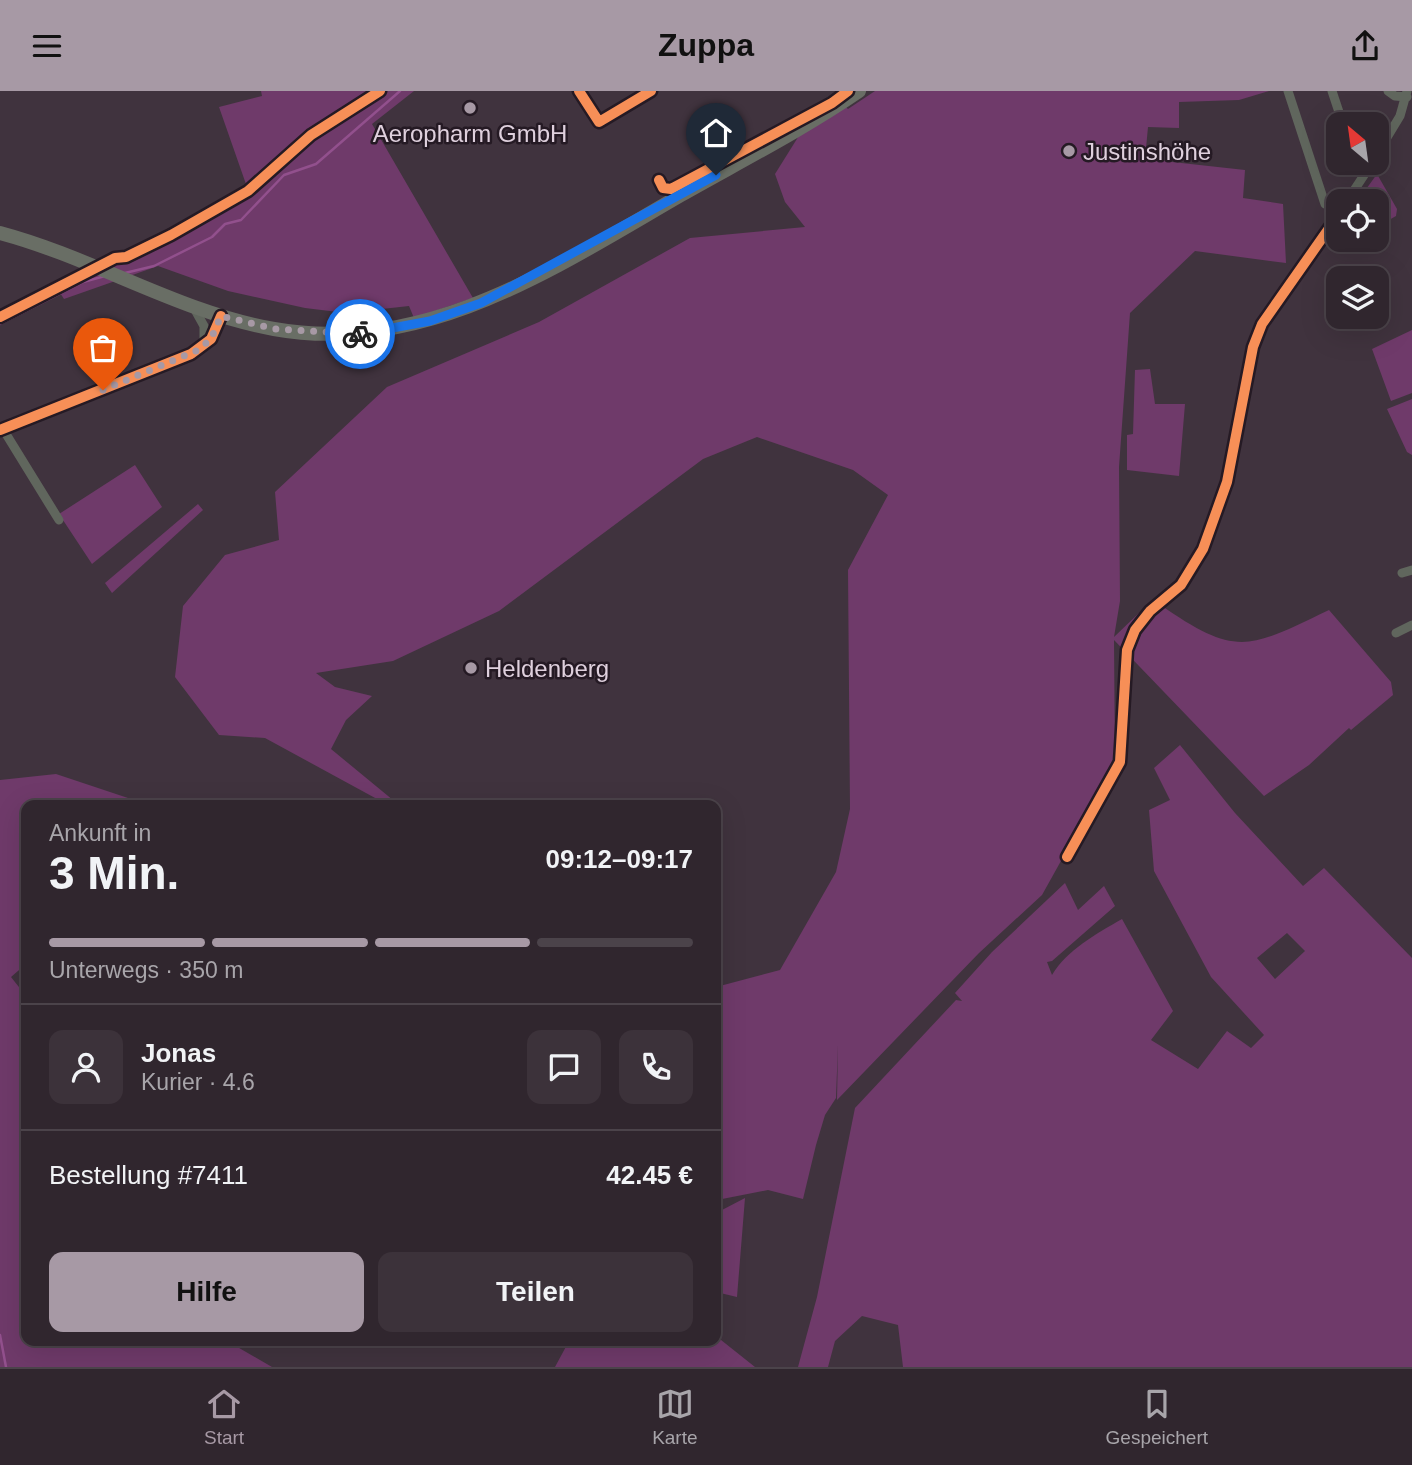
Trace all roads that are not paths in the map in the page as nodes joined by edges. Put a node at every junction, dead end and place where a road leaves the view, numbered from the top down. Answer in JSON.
{"nodes":[{"id":1,"x":651,"y":91,"type":"edge"},
{"id":2,"x":859,"y":91,"type":"edge"},
{"id":3,"x":1288,"y":91,"type":"edge"},
{"id":4,"x":1332,"y":91,"type":"edge"},
{"id":5,"x":1388,"y":91,"type":"edge"},
{"id":6,"x":1409,"y":98,"type":"edge"},
{"id":7,"x":1339,"y":112,"type":"edge"},
{"id":8,"x":599,"y":123,"type":"dead end"},
{"id":9,"x":1390,"y":131,"type":"edge"},
{"id":10,"x":1326,"y":205,"type":"edge"},
{"id":11,"x":1326,"y":232,"type":"edge"},
{"id":12,"x":0,"y":233,"type":"edge"},
{"id":13,"x":193,"y":306,"type":"junction"},
{"id":14,"x":221,"y":316,"type":"junction"},
{"id":15,"x":204,"y":346,"type":"junction"},
{"id":16,"x":1,"y":430,"type":"edge"},
{"id":17,"x":59,"y":520,"type":"dead end"},
{"id":18,"x":1412,"y":570,"type":"edge"},
{"id":19,"x":1402,"y":573,"type":"dead end"},
{"id":20,"x":1412,"y":625,"type":"edge"},
{"id":21,"x":1396,"y":633,"type":"dead end"},
{"id":22,"x":1067,"y":857,"type":"dead end"}],
"edges":[{"from":1,"to":8,"type":"street"},
{"from":2,"to":14,"type":"main road"},
{"from":3,"to":10,"type":"street"},
{"from":4,"to":7,"type":"street"},
{"from":5,"to":6,"type":"street"},
{"from":6,"to":9,"type":"street"},
{"from":11,"to":22,"type":"street"},
{"from":12,"to":13,"type":"main road"},
{"from":13,"to":14,"type":"main road"},
{"from":13,"to":15,"type":"street"},
{"from":14,"to":15,"type":"street"},
{"from":15,"to":16,"type":"street"},
{"from":16,"to":17,"type":"street"},
{"from":18,"to":19,"type":"street"},
{"from":20,"to":21,"type":"street"}]}
